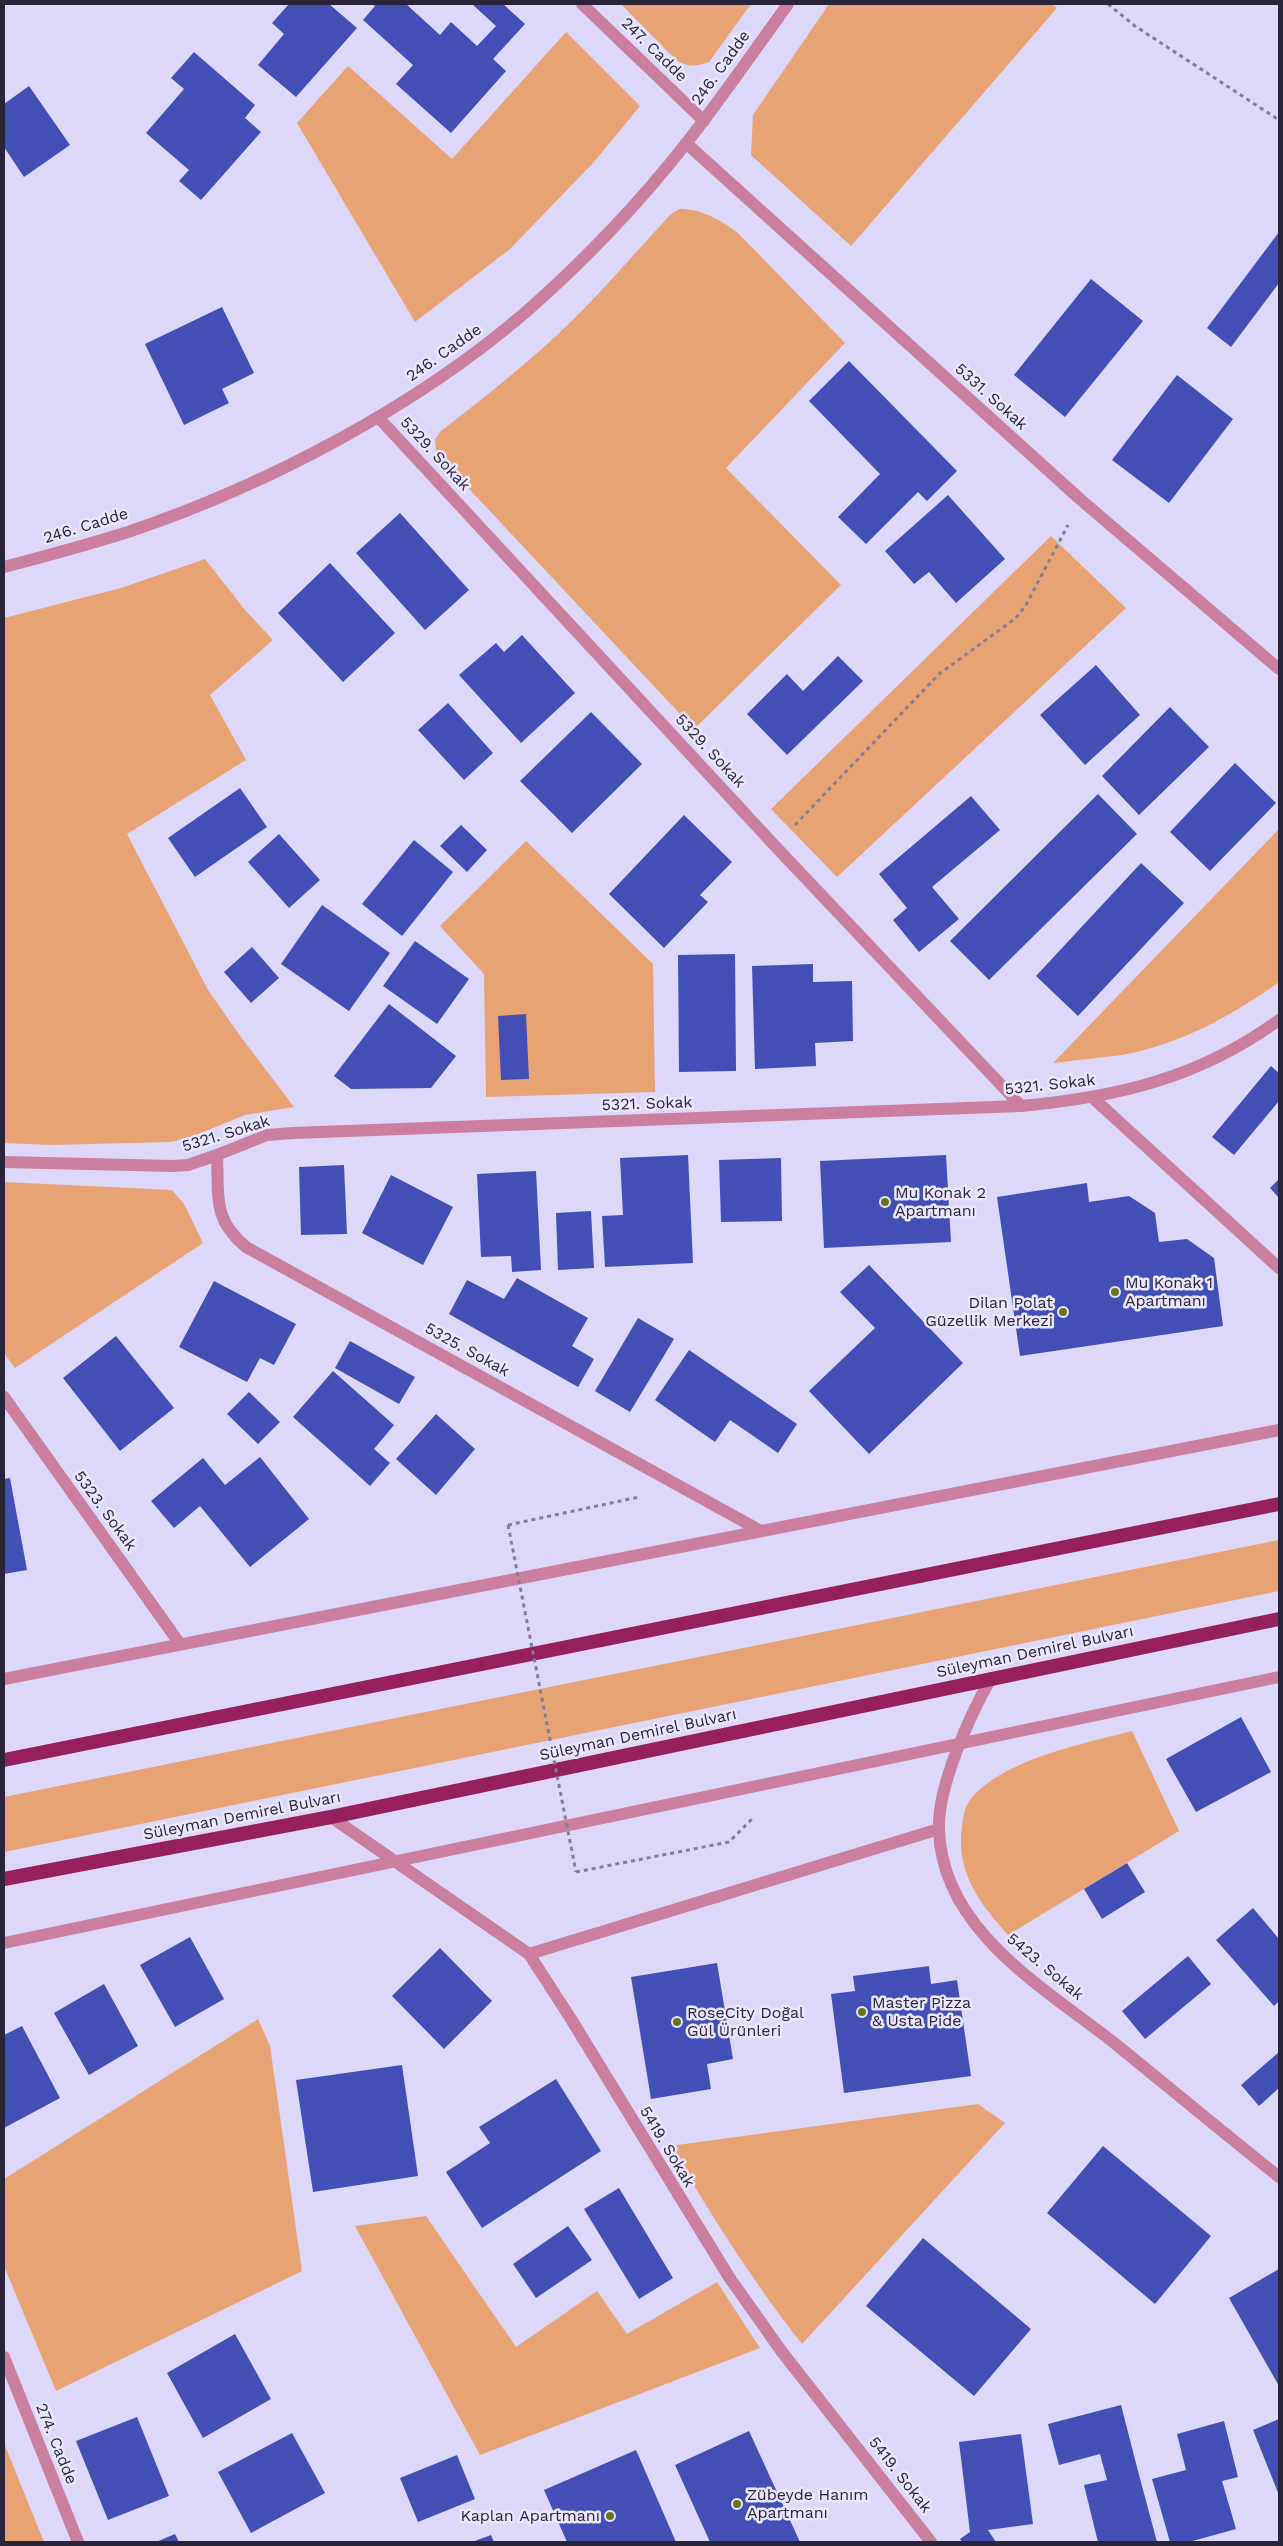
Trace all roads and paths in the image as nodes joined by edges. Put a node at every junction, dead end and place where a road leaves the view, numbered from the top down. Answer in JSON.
{"nodes":[{"id":1,"x":582,"y":4,"type":"edge"},
{"id":2,"x":788,"y":4,"type":"edge"},
{"id":3,"x":1108,"y":4,"type":"edge"},
{"id":4,"x":1279,"y":120,"type":"edge"},
{"id":5,"x":704,"y":121,"type":"junction"},
{"id":6,"x":686,"y":143,"type":"junction"},
{"id":7,"x":378,"y":417,"type":"junction"},
{"id":8,"x":1081,"y":500,"type":"junction"},
{"id":9,"x":4,"y":567,"type":"edge"},
{"id":10,"x":1279,"y":669,"type":"edge"},
{"id":11,"x":776,"y":846,"type":"junction"},
{"id":12,"x":1279,"y":1020,"type":"edge"},
{"id":13,"x":1093,"y":1098,"type":"junction"},
{"id":14,"x":1020,"y":1106,"type":"junction"},
{"id":15,"x":218,"y":1155,"type":"junction"},
{"id":16,"x":4,"y":1162,"type":"edge"},
{"id":17,"x":1279,"y":1268,"type":"edge"},
{"id":18,"x":4,"y":1397,"type":"edge"},
{"id":19,"x":1279,"y":1430,"type":"edge"},
{"id":20,"x":642,"y":1497,"type":"dead end"},
{"id":21,"x":1279,"y":1504,"type":"edge"},
{"id":22,"x":761,"y":1531,"type":"junction"},
{"id":23,"x":1279,"y":1619,"type":"edge"},
{"id":24,"x":180,"y":1644,"type":"junction"},
{"id":25,"x":1279,"y":1677,"type":"edge"},
{"id":26,"x":4,"y":1678,"type":"edge"},
{"id":27,"x":991,"y":1678,"type":"junction"},
{"id":28,"x":960,"y":1744,"type":"junction"},
{"id":29,"x":4,"y":1760,"type":"edge"},
{"id":30,"x":760,"y":1811,"type":"dead end"},
{"id":31,"x":331,"y":1817,"type":"junction"},
{"id":32,"x":939,"y":1829,"type":"junction"},
{"id":33,"x":396,"y":1862,"type":"junction"},
{"id":34,"x":4,"y":1879,"type":"edge"},
{"id":35,"x":4,"y":1943,"type":"edge"},
{"id":36,"x":529,"y":1954,"type":"junction"},
{"id":37,"x":1279,"y":2177,"type":"edge"},
{"id":38,"x":4,"y":2357,"type":"edge"},
{"id":39,"x":78,"y":2542,"type":"edge"},
{"id":40,"x":931,"y":2542,"type":"edge"}],
"edges":[{"from":1,"to":5,"type":"street","name":"247. Cadde"},
{"from":2,"to":5,"type":"street","name":"246. Cadde"},
{"from":3,"to":4,"type":"path"},
{"from":5,"to":6,"type":"street","name":"246. Cadde"},
{"from":6,"to":7,"type":"street","name":"246. Cadde"},
{"from":6,"to":8,"type":"street","name":"5331. Sokak"},
{"from":7,"to":9,"type":"street","name":"246. Cadde"},
{"from":7,"to":11,"type":"street","name":"5329. Sokak"},
{"from":8,"to":10,"type":"street","name":"5331. Sokak"},
{"from":8,"to":11,"type":"path"},
{"from":11,"to":14,"type":"street","name":"5329. Sokak"},
{"from":12,"to":13,"type":"street","name":"5321. Sokak"},
{"from":13,"to":14,"type":"street","name":"5321. Sokak"},
{"from":13,"to":17,"type":"street"},
{"from":14,"to":15,"type":"street","name":"5321. Sokak"},
{"from":15,"to":16,"type":"street","name":"5321. Sokak"},
{"from":15,"to":22,"type":"street","name":"5325. Sokak"},
{"from":18,"to":24,"type":"street","name":"5323. Sokak"},
{"from":19,"to":22,"type":"street"},
{"from":20,"to":30,"type":"path","bridge":true},
{"from":21,"to":29,"type":"highway"},
{"from":22,"to":24,"type":"street"},
{"from":23,"to":27,"type":"highway","name":"Süleyman Demirel Bulvarı"},
{"from":24,"to":26,"type":"street"},
{"from":25,"to":28,"type":"street"},
{"from":27,"to":28,"type":"street","name":"5423. Sokak"},
{"from":27,"to":31,"type":"highway","name":"Süleyman Demirel Bulvarı"},
{"from":28,"to":32,"type":"street","name":"5423. Sokak"},
{"from":28,"to":33,"type":"street"},
{"from":31,"to":33,"type":"street","name":"5419. Sokak"},
{"from":31,"to":34,"type":"highway","name":"Süleyman Demirel Bulvarı"},
{"from":32,"to":36,"type":"street"},
{"from":32,"to":37,"type":"street","name":"5423. Sokak"},
{"from":33,"to":35,"type":"street"},
{"from":33,"to":36,"type":"street","name":"5419. Sokak"},
{"from":36,"to":40,"type":"street","name":"5419. Sokak"},
{"from":38,"to":39,"type":"street","name":"274. Cadde"}]}
